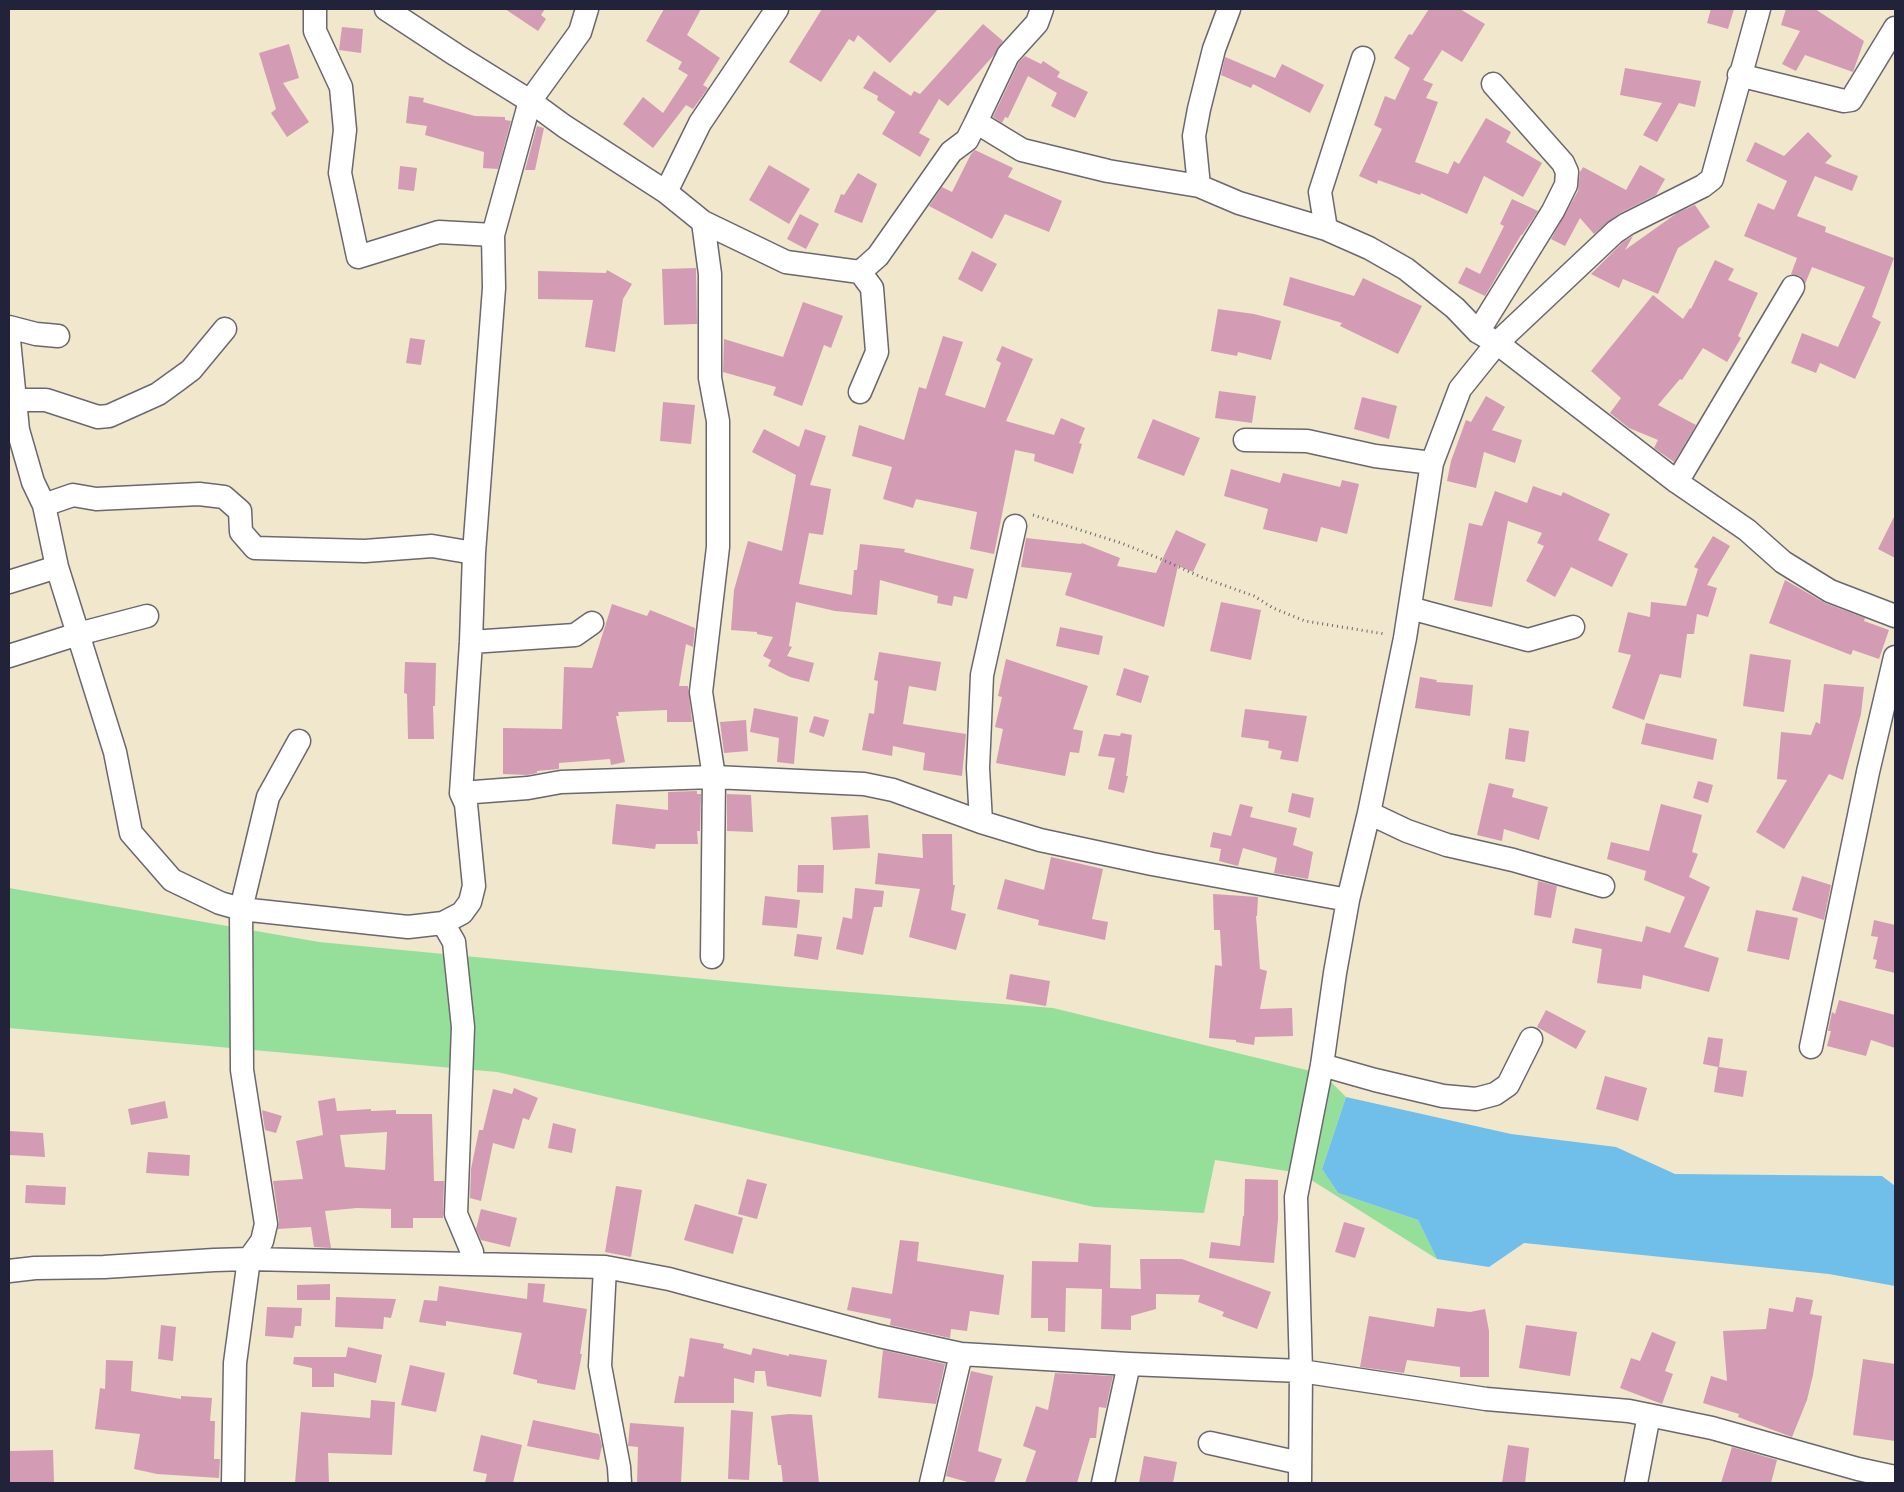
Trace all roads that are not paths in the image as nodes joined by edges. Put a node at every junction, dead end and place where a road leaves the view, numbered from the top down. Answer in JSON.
{"nodes":[{"id":1,"x":316,"y":9,"type":"edge"},
{"id":2,"x":386,"y":9,"type":"edge"},
{"id":3,"x":586,"y":9,"type":"edge"},
{"id":4,"x":777,"y":9,"type":"edge"},
{"id":5,"x":1042,"y":9,"type":"edge"},
{"id":6,"x":1230,"y":9,"type":"edge"},
{"id":7,"x":1759,"y":9,"type":"edge"},
{"id":8,"x":1895,"y":28,"type":"edge"},
{"id":9,"x":1363,"y":58,"type":"dead end"},
{"id":10,"x":1739,"y":75,"type":"junction"},
{"id":11,"x":1493,"y":84,"type":"dead end"},
{"id":12,"x":530,"y":101,"type":"junction"},
{"id":13,"x":976,"y":122,"type":"junction"},
{"id":14,"x":1199,"y":186,"type":"junction"},
{"id":15,"x":666,"y":192,"type":"junction"},
{"id":16,"x":703,"y":222,"type":"junction"},
{"id":17,"x":1326,"y":229,"type":"junction"},
{"id":18,"x":493,"y":235,"type":"junction"},
{"id":19,"x":860,"y":272,"type":"junction"},
{"id":20,"x":1793,"y":287,"type":"dead end"},
{"id":21,"x":9,"y":327,"type":"edge"},
{"id":22,"x":225,"y":329,"type":"dead end"},
{"id":23,"x":58,"y":336,"type":"dead end"},
{"id":24,"x":1488,"y":338,"type":"junction"},
{"id":25,"x":9,"y":340,"type":"edge"},
{"id":26,"x":860,"y":392,"type":"dead end"},
{"id":27,"x":14,"y":400,"type":"junction"},
{"id":28,"x":1245,"y":440,"type":"dead end"},
{"id":29,"x":1432,"y":463,"type":"junction"},
{"id":30,"x":1677,"y":482,"type":"junction"},
{"id":31,"x":44,"y":505,"type":"junction"},
{"id":32,"x":1015,"y":526,"type":"road end"},
{"id":33,"x":474,"y":553,"type":"junction"},
{"id":34,"x":57,"y":567,"type":"junction"},
{"id":35,"x":9,"y":582,"type":"edge"},
{"id":36,"x":1410,"y":608,"type":"junction"},
{"id":37,"x":147,"y":616,"type":"dead end"},
{"id":38,"x":1895,"y":616,"type":"edge"},
{"id":39,"x":592,"y":623,"type":"dead end"},
{"id":40,"x":1573,"y":627,"type":"dead end"},
{"id":41,"x":78,"y":634,"type":"junction"},
{"id":42,"x":471,"y":642,"type":"junction"},
{"id":43,"x":9,"y":656,"type":"edge"},
{"id":44,"x":1895,"y":657,"type":"edge"},
{"id":45,"x":299,"y":741,"type":"dead end"},
{"id":46,"x":714,"y":777,"type":"junction"},
{"id":47,"x":461,"y":793,"type":"junction"},
{"id":48,"x":1369,"y":813,"type":"junction"},
{"id":49,"x":981,"y":822,"type":"junction"},
{"id":50,"x":1602,"y":886,"type":"dead end"},
{"id":51,"x":1348,"y":900,"type":"junction"},
{"id":52,"x":241,"y":909,"type":"junction"},
{"id":53,"x":443,"y":923,"type":"junction"},
{"id":54,"x":712,"y":957,"type":"dead end"},
{"id":55,"x":1531,"y":1039,"type":"dead end"},
{"id":56,"x":1811,"y":1047,"type":"dead end"},
{"id":57,"x":1322,"y":1064,"type":"junction"},
{"id":58,"x":249,"y":1259,"type":"junction"},
{"id":59,"x":470,"y":1263,"type":"junction"},
{"id":60,"x":605,"y":1266,"type":"junction"},
{"id":61,"x":9,"y":1271,"type":"edge"},
{"id":62,"x":960,"y":1354,"type":"junction"},
{"id":63,"x":1129,"y":1364,"type":"junction"},
{"id":64,"x":1301,"y":1371,"type":"junction"},
{"id":65,"x":1649,"y":1415,"type":"junction"},
{"id":66,"x":1210,"y":1443,"type":"dead end"},
{"id":67,"x":1300,"y":1473,"type":"edge"},
{"id":68,"x":1895,"y":1477,"type":"edge"},
{"id":69,"x":233,"y":1483,"type":"edge"},
{"id":70,"x":620,"y":1483,"type":"edge"},
{"id":71,"x":931,"y":1483,"type":"edge"},
{"id":72,"x":1103,"y":1483,"type":"edge"},
{"id":73,"x":1636,"y":1483,"type":"edge"}],
"edges":[{"from":1,"to":18,"type":"street"},
{"from":2,"to":12,"type":"street"},
{"from":3,"to":12,"type":"street"},
{"from":4,"to":15,"type":"street"},
{"from":5,"to":13,"type":"street"},
{"from":6,"to":14,"type":"street"},
{"from":7,"to":10,"type":"street"},
{"from":8,"to":10,"type":"street"},
{"from":9,"to":17,"type":"street"},
{"from":10,"to":24,"type":"street"},
{"from":11,"to":24,"type":"street"},
{"from":12,"to":15,"type":"street"},
{"from":12,"to":18,"type":"street"},
{"from":13,"to":14,"type":"street"},
{"from":13,"to":19,"type":"street"},
{"from":14,"to":17,"type":"street"},
{"from":15,"to":16,"type":"street"},
{"from":16,"to":19,"type":"street"},
{"from":16,"to":46,"type":"street"},
{"from":17,"to":24,"type":"street"},
{"from":18,"to":33,"type":"street"},
{"from":19,"to":26,"type":"street"},
{"from":20,"to":30,"type":"street"},
{"from":21,"to":23,"type":"street"},
{"from":22,"to":27,"type":"street"},
{"from":24,"to":29,"type":"street"},
{"from":24,"to":30,"type":"street"},
{"from":25,"to":27,"type":"street"},
{"from":27,"to":31,"type":"street"},
{"from":28,"to":29,"type":"street"},
{"from":29,"to":36,"type":"street"},
{"from":30,"to":38,"type":"street"},
{"from":31,"to":33,"type":"street"},
{"from":31,"to":34,"type":"street"},
{"from":32,"to":49,"type":"street"},
{"from":33,"to":42,"type":"street"},
{"from":34,"to":35,"type":"street"},
{"from":34,"to":41,"type":"street"},
{"from":36,"to":40,"type":"street"},
{"from":36,"to":48,"type":"street"},
{"from":37,"to":41,"type":"street"},
{"from":39,"to":42,"type":"street"},
{"from":41,"to":43,"type":"street"},
{"from":41,"to":52,"type":"street"},
{"from":42,"to":47,"type":"street"},
{"from":44,"to":56,"type":"street"},
{"from":45,"to":52,"type":"street"},
{"from":46,"to":47,"type":"street"},
{"from":46,"to":49,"type":"street"},
{"from":46,"to":54,"type":"street"},
{"from":47,"to":53,"type":"street"},
{"from":48,"to":50,"type":"street"},
{"from":48,"to":51,"type":"street"},
{"from":49,"to":51,"type":"street"},
{"from":51,"to":57,"type":"street"},
{"from":52,"to":53,"type":"street"},
{"from":52,"to":58,"type":"street"},
{"from":53,"to":59,"type":"street"},
{"from":55,"to":57,"type":"street"},
{"from":57,"to":64,"type":"street"},
{"from":58,"to":59,"type":"street"},
{"from":58,"to":61,"type":"street"},
{"from":58,"to":69,"type":"street"},
{"from":59,"to":60,"type":"street"},
{"from":60,"to":62,"type":"street"},
{"from":60,"to":70,"type":"street"},
{"from":62,"to":63,"type":"street"},
{"from":62,"to":71,"type":"street"},
{"from":63,"to":64,"type":"street"},
{"from":63,"to":72,"type":"street"},
{"from":64,"to":65,"type":"street"},
{"from":64,"to":67,"type":"street"},
{"from":65,"to":68,"type":"street"},
{"from":65,"to":73,"type":"street"},
{"from":66,"to":67,"type":"street"}]}
